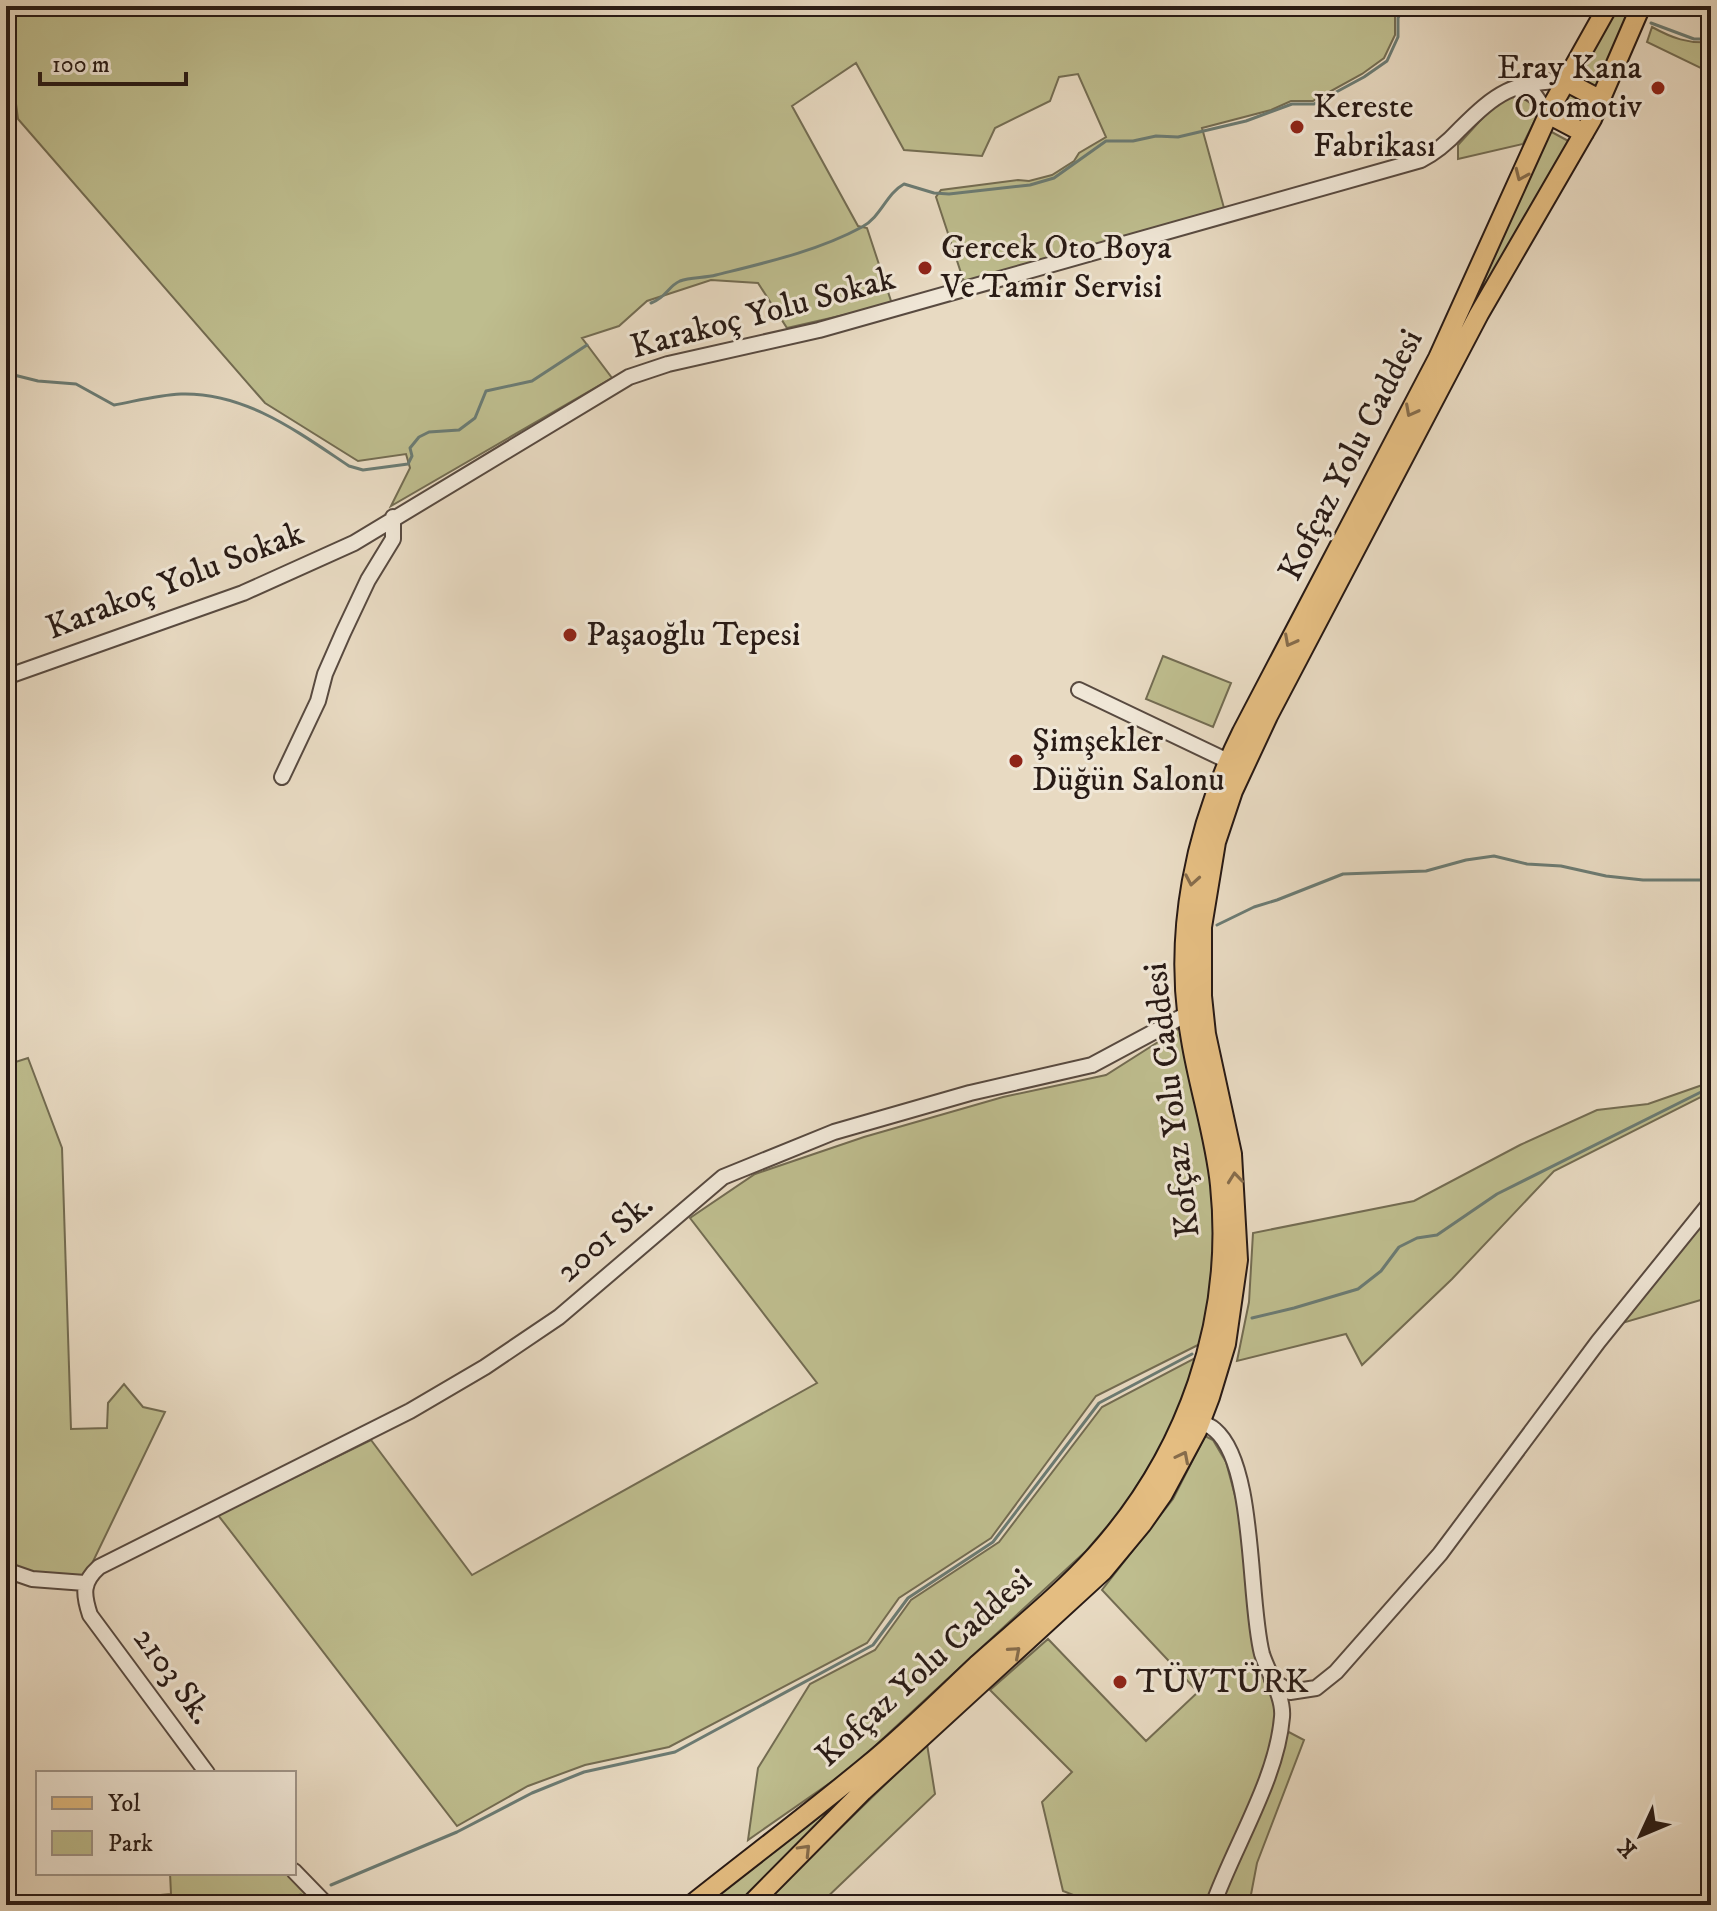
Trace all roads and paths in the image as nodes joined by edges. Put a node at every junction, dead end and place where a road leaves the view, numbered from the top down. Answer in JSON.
{"nodes":[{"id":1,"x":1608,"y":6,"type":"edge"},
{"id":2,"x":1641,"y":6,"type":"edge"},
{"id":3,"x":1565,"y":81,"type":"junction"},
{"id":4,"x":1510,"y":88,"type":"junction"},
{"id":5,"x":1601,"y":100,"type":"junction"},
{"id":6,"x":1550,"y":109,"type":"junction"},
{"id":7,"x":1588,"y":126,"type":"junction"},
{"id":8,"x":393,"y":517,"type":"junction"},
{"id":9,"x":6,"y":677,"type":"edge"},
{"id":10,"x":1079,"y":690,"type":"dead end"},
{"id":11,"x":1228,"y":761,"type":"junction"},
{"id":12,"x":282,"y":777,"type":"dead end"},
{"id":13,"x":1187,"y":1014,"type":"junction"},
{"id":14,"x":1711,"y":1202,"type":"edge"},
{"id":15,"x":1192,"y":1420,"type":"junction"},
{"id":16,"x":6,"y":1570,"type":"edge"},
{"id":17,"x":87,"y":1579,"type":"junction"},
{"id":18,"x":1272,"y":1680,"type":"junction"},
{"id":19,"x":206,"y":1771,"type":"edge"},
{"id":20,"x":296,"y":1873,"type":"edge"},
{"id":21,"x":327,"y":1905,"type":"edge"},
{"id":22,"x":691,"y":1905,"type":"edge"},
{"id":23,"x":750,"y":1905,"type":"edge"},
{"id":24,"x":1213,"y":1905,"type":"edge"}],
"edges":[{"from":1,"to":3,"type":"main road","name":"Kofçaz Yolu Caddesi"},
{"from":2,"to":5,"type":"main road","name":"Kofçaz Yolu Caddesi"},
{"from":3,"to":4,"type":"street","name":"Karakoç Yolu Sokak"},
{"from":3,"to":5,"type":"main road"},
{"from":3,"to":6,"type":"main road","name":"Kofçaz Yolu Caddesi"},
{"from":4,"to":6,"type":"street"},
{"from":4,"to":8,"type":"street","name":"Karakoç Yolu Sokak"},
{"from":5,"to":7,"type":"main road","name":"Kofçaz Yolu Caddesi"},
{"from":6,"to":7,"type":"main road"},
{"from":6,"to":11,"type":"main road","name":"Kofçaz Yolu Caddesi","one_way":true},
{"from":15,"to":7,"type":"main road","name":"Kofçaz Yolu Caddesi","one_way":true},
{"from":8,"to":9,"type":"street","name":"Karakoç Yolu Sokak"},
{"from":8,"to":12,"type":"street"},
{"from":10,"to":11,"type":"street"},
{"from":11,"to":13,"type":"main road","name":"Kofçaz Yolu Caddesi","one_way":true},
{"from":13,"to":15,"type":"main road","name":"Kofçaz Yolu Caddesi"},
{"from":13,"to":17,"type":"street","name":"2001 Sk."},
{"from":14,"to":18,"type":"street"},
{"from":15,"to":18,"type":"street"},
{"from":15,"to":22,"type":"main road","name":"Kofçaz Yolu Caddesi"},
{"from":23,"to":15,"type":"main road","name":"Kofçaz Yolu Caddesi","one_way":true},
{"from":16,"to":17,"type":"street"},
{"from":17,"to":19,"type":"street","name":"2103 Sk."},
{"from":18,"to":24,"type":"street"},
{"from":20,"to":21,"type":"street"}]}
